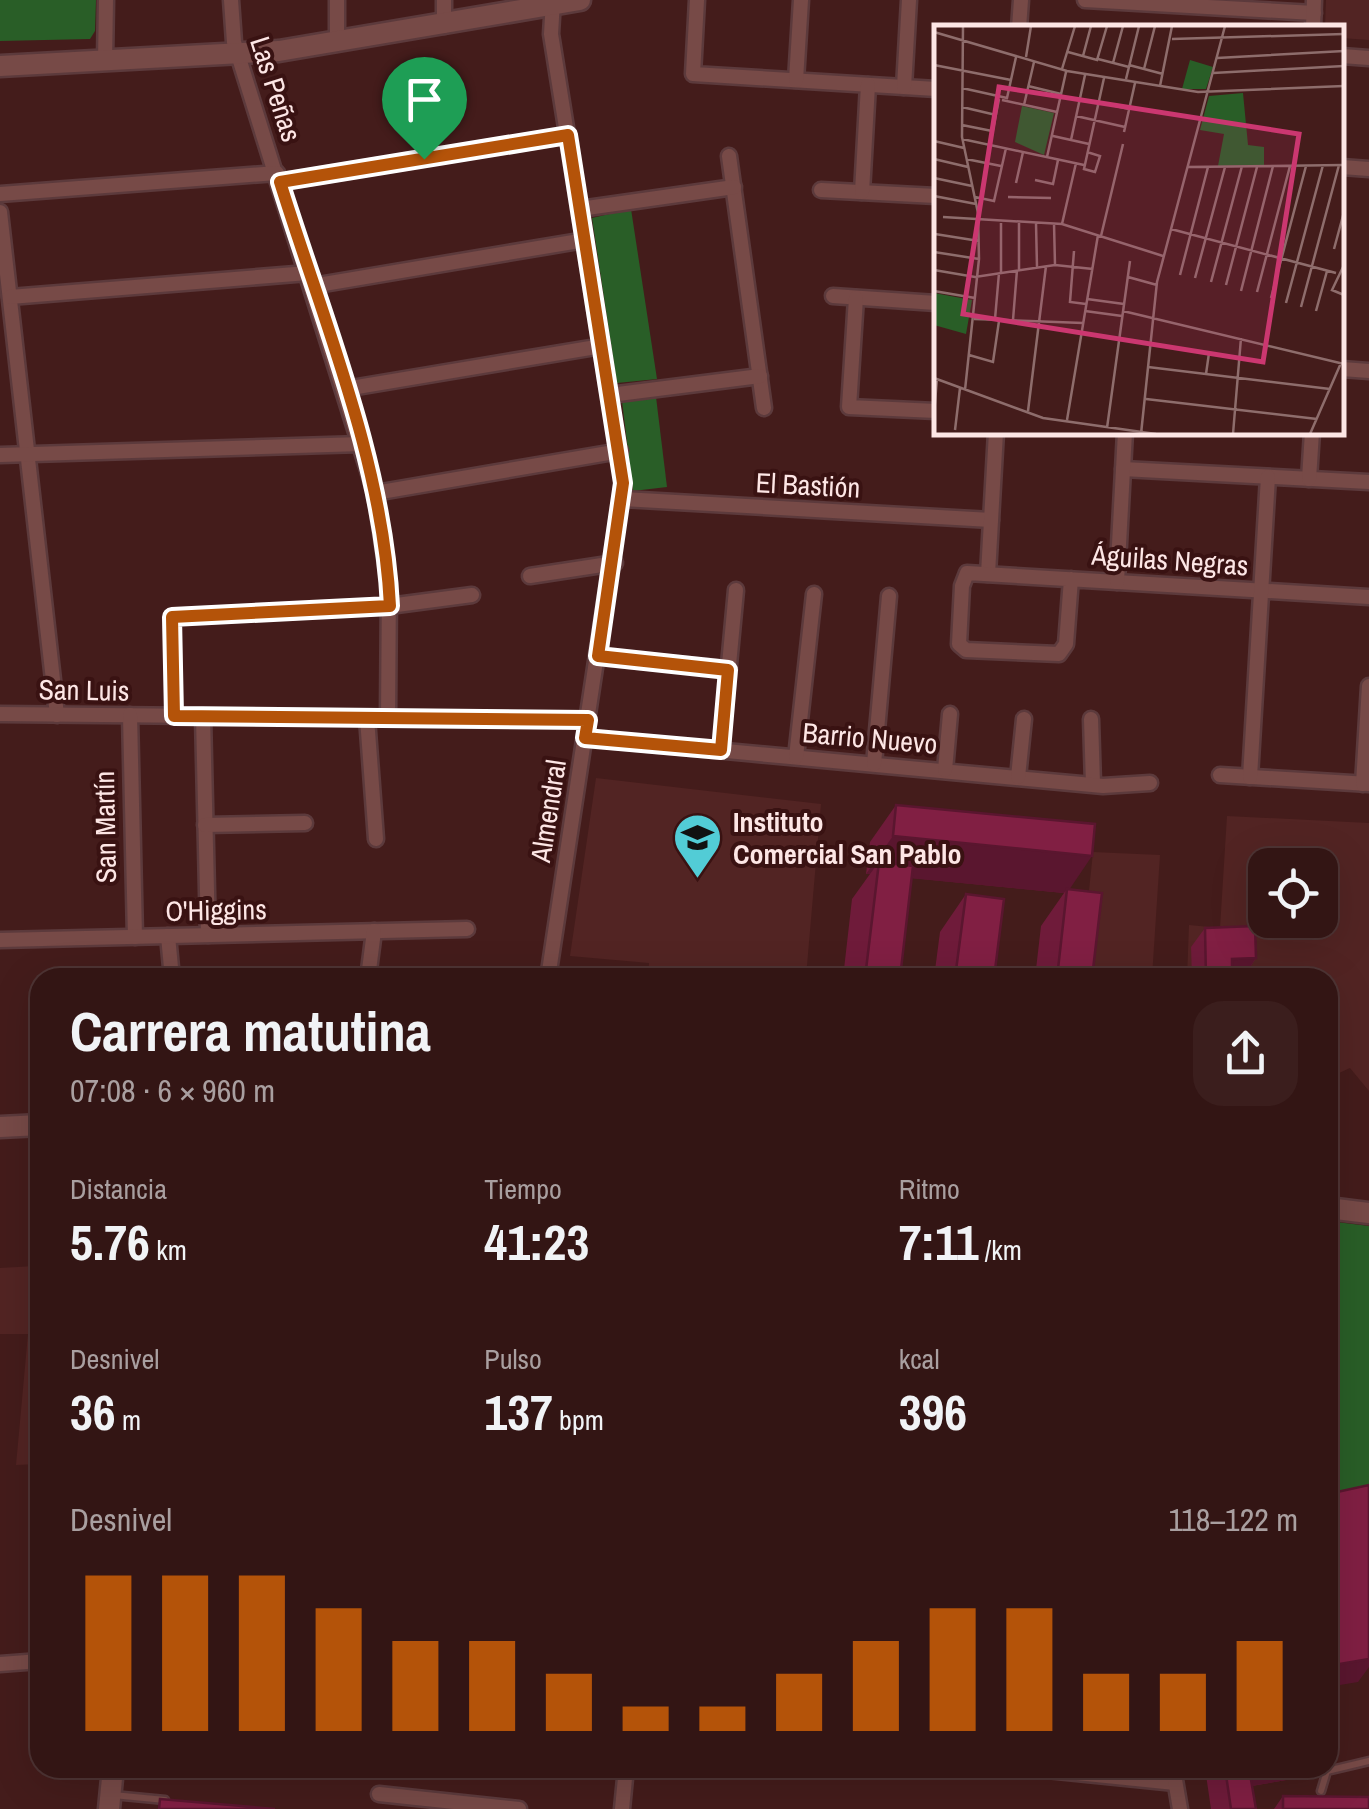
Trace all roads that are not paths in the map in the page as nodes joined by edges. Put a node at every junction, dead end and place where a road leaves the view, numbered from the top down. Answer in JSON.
{"nodes":[{"id":1,"x":106,"y":0,"type":"edge"},
{"id":2,"x":231,"y":0,"type":"edge"},
{"id":3,"x":337,"y":0,"type":"edge"},
{"id":4,"x":444,"y":0,"type":"edge"},
{"id":5,"x":580,"y":0,"type":"edge"},
{"id":6,"x":697,"y":0,"type":"edge"},
{"id":7,"x":801,"y":0,"type":"edge"},
{"id":8,"x":909,"y":0,"type":"edge"},
{"id":9,"x":1021,"y":0,"type":"edge"},
{"id":10,"x":1085,"y":0,"type":"edge"},
{"id":11,"x":1102,"y":0,"type":"edge"},
{"id":12,"x":552,"y":3,"type":"edge"},
{"id":13,"x":1204,"y":3,"type":"edge"},
{"id":14,"x":1314,"y":13,"type":"edge"},
{"id":15,"x":1295,"y":20,"type":"edge"},
{"id":16,"x":1019,"y":25,"type":"edge"},
{"id":17,"x":444,"y":26,"type":"junction"},
{"id":18,"x":337,"y":43,"type":"junction"},
{"id":19,"x":240,"y":54,"type":"junction"},
{"id":20,"x":1344,"y":56,"type":"edge"},
{"id":21,"x":1369,"y":58,"type":"edge"},
{"id":22,"x":105,"y":61,"type":"junction"},
{"id":23,"x":0,"y":66,"type":"edge"},
{"id":24,"x":796,"y":80,"type":"junction"},
{"id":25,"x":868,"y":85,"type":"junction"},
{"id":26,"x":904,"y":87,"type":"junction"},
{"id":27,"x":934,"y":89,"type":"edge"},
{"id":28,"x":568,"y":135,"type":"junction"},
{"id":29,"x":729,"y":156,"type":"dead end"},
{"id":30,"x":1344,"y":167,"type":"edge"},
{"id":31,"x":1369,"y":169,"type":"edge"},
{"id":32,"x":278,"y":178,"type":"junction"},
{"id":33,"x":734,"y":187,"type":"junction"},
{"id":34,"x":821,"y":190,"type":"dead end"},
{"id":35,"x":862,"y":192,"type":"junction"},
{"id":36,"x":0,"y":194,"type":"edge"},
{"id":37,"x":934,"y":196,"type":"edge"},
{"id":38,"x":580,"y":209,"type":"junction"},
{"id":39,"x":0,"y":215,"type":"edge"},
{"id":40,"x":585,"y":240,"type":"junction"},
{"id":41,"x":310,"y":279,"type":"junction"},
{"id":42,"x":833,"y":296,"type":"dead end"},
{"id":43,"x":10,"y":297,"type":"junction"},
{"id":44,"x":856,"y":298,"type":"junction"},
{"id":45,"x":934,"y":303,"type":"edge"},
{"id":46,"x":602,"y":346,"type":"junction"},
{"id":47,"x":1344,"y":369,"type":"edge"},
{"id":48,"x":1369,"y":371,"type":"edge"},
{"id":49,"x":760,"y":376,"type":"junction"},
{"id":50,"x":345,"y":389,"type":"junction"},
{"id":51,"x":610,"y":394,"type":"junction"},
{"id":52,"x":764,"y":408,"type":"dead end"},
{"id":53,"x":934,"y":411,"type":"edge"},
{"id":54,"x":996,"y":435,"type":"edge"},
{"id":55,"x":1125,"y":435,"type":"edge"},
{"id":56,"x":1312,"y":435,"type":"edge"},
{"id":57,"x":362,"y":444,"type":"junction"},
{"id":58,"x":620,"y":451,"type":"junction"},
{"id":59,"x":28,"y":454,"type":"junction"},
{"id":60,"x":0,"y":455,"type":"edge"},
{"id":61,"x":1123,"y":469,"type":"junction"},
{"id":62,"x":1268,"y":476,"type":"junction"},
{"id":63,"x":1310,"y":479,"type":"junction"},
{"id":64,"x":1369,"y":482,"type":"edge"},
{"id":65,"x":375,"y":493,"type":"junction"},
{"id":66,"x":623,"y":499,"type":"junction"},
{"id":67,"x":991,"y":520,"type":"junction"},
{"id":68,"x":614,"y":563,"type":"junction"},
{"id":69,"x":988,"y":574,"type":"junction"},
{"id":70,"x":530,"y":576,"type":"dead end"},
{"id":71,"x":1070,"y":579,"type":"junction"},
{"id":72,"x":1117,"y":582,"type":"junction"},
{"id":73,"x":736,"y":590,"type":"dead end"},
{"id":74,"x":1261,"y":591,"type":"junction"},
{"id":75,"x":814,"y":594,"type":"dead end"},
{"id":76,"x":472,"y":595,"type":"dead end"},
{"id":77,"x":890,"y":596,"type":"dead end"},
{"id":78,"x":1369,"y":597,"type":"edge"},
{"id":79,"x":390,"y":606,"type":"junction"},
{"id":80,"x":598,"y":656,"type":"junction"},
{"id":81,"x":728,"y":670,"type":"junction"},
{"id":82,"x":1369,"y":686,"type":"edge"},
{"id":83,"x":0,"y":714,"type":"edge"},
{"id":84,"x":58,"y":714,"type":"junction"},
{"id":85,"x":950,"y":714,"type":"dead end"},
{"id":86,"x":130,"y":715,"type":"junction"},
{"id":87,"x":174,"y":716,"type":"junction"},
{"id":88,"x":203,"y":716,"type":"junction"},
{"id":89,"x":368,"y":718,"type":"junction"},
{"id":90,"x":388,"y":718,"type":"junction"},
{"id":91,"x":1024,"y":719,"type":"dead end"},
{"id":92,"x":588,"y":720,"type":"junction"},
{"id":93,"x":1092,"y":720,"type":"dead end"},
{"id":94,"x":585,"y":738,"type":"junction"},
{"id":95,"x":721,"y":750,"type":"junction"},
{"id":96,"x":796,"y":757,"type":"junction"},
{"id":97,"x":874,"y":764,"type":"junction"},
{"id":98,"x":946,"y":770,"type":"junction"},
{"id":99,"x":1220,"y":776,"type":"dead end"},
{"id":100,"x":1018,"y":777,"type":"junction"},
{"id":101,"x":1250,"y":777,"type":"junction"},
{"id":102,"x":1150,"y":783,"type":"dead end"},
{"id":103,"x":1094,"y":784,"type":"junction"},
{"id":104,"x":1366,"y":784,"type":"edge"},
{"id":105,"x":305,"y":823,"type":"dead end"},
{"id":106,"x":206,"y":825,"type":"junction"},
{"id":107,"x":376,"y":839,"type":"dead end"},
{"id":108,"x":467,"y":929,"type":"dead end"},
{"id":109,"x":374,"y":931,"type":"junction"},
{"id":110,"x":208,"y":935,"type":"junction"},
{"id":111,"x":168,"y":936,"type":"junction"},
{"id":112,"x":135,"y":937,"type":"junction"},
{"id":113,"x":0,"y":940,"type":"edge"},
{"id":114,"x":171,"y":968,"type":"edge"},
{"id":115,"x":369,"y":968,"type":"edge"},
{"id":116,"x":550,"y":968,"type":"edge"},
{"id":117,"x":30,"y":1126,"type":"edge"},
{"id":118,"x":0,"y":1127,"type":"edge"},
{"id":119,"x":1338,"y":1209,"type":"edge"},
{"id":120,"x":1369,"y":1213,"type":"edge"},
{"id":121,"x":30,"y":1662,"type":"edge"},
{"id":122,"x":0,"y":1664,"type":"edge"},
{"id":123,"x":1369,"y":1761,"type":"edge"},
{"id":124,"x":1338,"y":1765,"type":"edge"},
{"id":125,"x":625,"y":1778,"type":"edge"},
{"id":126,"x":1175,"y":1778,"type":"edge"},
{"id":127,"x":1325,"y":1778,"type":"edge"},
{"id":128,"x":1321,"y":1791,"type":"dead end"},
{"id":129,"x":379,"y":1794,"type":"dead end"},
{"id":130,"x":110,"y":1802,"type":"edge"},
{"id":131,"x":182,"y":1802,"type":"edge"},
{"id":132,"x":519,"y":1809,"type":"edge"},
{"id":133,"x":622,"y":1809,"type":"edge"},
{"id":134,"x":1180,"y":1809,"type":"edge"}],
"edges":[{"from":1,"to":22,"type":"street"},
{"from":2,"to":19,"type":"street","name":"Las Peñas"},
{"from":3,"to":18,"type":"street"},
{"from":4,"to":17,"type":"street"},
{"from":5,"to":12,"type":"street"},
{"from":6,"to":24,"type":"street"},
{"from":7,"to":24,"type":"street"},
{"from":8,"to":26,"type":"street"},
{"from":9,"to":16,"type":"street"},
{"from":10,"to":11,"type":"street"},
{"from":11,"to":13,"type":"street"},
{"from":12,"to":17,"type":"street"},
{"from":12,"to":28,"type":"street","name":"Almendral"},
{"from":13,"to":15,"type":"street"},
{"from":14,"to":15,"type":"street"},
{"from":17,"to":18,"type":"street"},
{"from":18,"to":19,"type":"street"},
{"from":19,"to":22,"type":"street"},
{"from":19,"to":32,"type":"street","name":"Las Peñas"},
{"from":20,"to":21,"type":"street"},
{"from":22,"to":23,"type":"street"},
{"from":24,"to":25,"type":"street"},
{"from":25,"to":26,"type":"street"},
{"from":25,"to":35,"type":"street"},
{"from":26,"to":27,"type":"street"},
{"from":28,"to":32,"type":"street"},
{"from":28,"to":38,"type":"street","name":"Almendral"},
{"from":29,"to":33,"type":"street"},
{"from":30,"to":31,"type":"street"},
{"from":32,"to":36,"type":"street"},
{"from":32,"to":41,"type":"street","name":"Las Peñas"},
{"from":33,"to":38,"type":"street"},
{"from":33,"to":49,"type":"street"},
{"from":34,"to":35,"type":"street"},
{"from":35,"to":37,"type":"street"},
{"from":38,"to":40,"type":"street","name":"Almendral"},
{"from":39,"to":43,"type":"street"},
{"from":40,"to":41,"type":"street"},
{"from":40,"to":46,"type":"street","name":"Almendral"},
{"from":41,"to":43,"type":"street"},
{"from":41,"to":50,"type":"street","name":"Las Peñas"},
{"from":42,"to":44,"type":"street"},
{"from":43,"to":59,"type":"street"},
{"from":44,"to":45,"type":"street"},
{"from":44,"to":53,"type":"street"},
{"from":46,"to":50,"type":"street"},
{"from":46,"to":51,"type":"street","name":"Almendral"},
{"from":47,"to":48,"type":"street"},
{"from":49,"to":51,"type":"street"},
{"from":49,"to":52,"type":"street"},
{"from":50,"to":57,"type":"street","name":"Las Peñas"},
{"from":51,"to":58,"type":"street","name":"Almendral"},
{"from":54,"to":67,"type":"street"},
{"from":55,"to":61,"type":"street"},
{"from":56,"to":63,"type":"street"},
{"from":57,"to":59,"type":"street"},
{"from":57,"to":65,"type":"street","name":"Las Peñas"},
{"from":58,"to":65,"type":"street"},
{"from":58,"to":66,"type":"street","name":"Almendral"},
{"from":59,"to":60,"type":"street"},
{"from":59,"to":84,"type":"street"},
{"from":61,"to":62,"type":"street"},
{"from":61,"to":72,"type":"street"},
{"from":62,"to":63,"type":"street"},
{"from":62,"to":74,"type":"street"},
{"from":63,"to":64,"type":"street"},
{"from":65,"to":79,"type":"street","name":"Las Peñas"},
{"from":66,"to":67,"type":"street","name":"El Bastión"},
{"from":66,"to":68,"type":"street","name":"Almendral"},
{"from":67,"to":69,"type":"street"},
{"from":68,"to":70,"type":"street"},
{"from":68,"to":80,"type":"street","name":"Almendral"},
{"from":69,"to":71,"type":"street","name":"Águilas Negras"},
{"from":69,"to":71,"type":"street","name":"Águilas Negras"},
{"from":71,"to":72,"type":"street","name":"Águilas Negras"},
{"from":72,"to":74,"type":"street","name":"Águilas Negras"},
{"from":73,"to":81,"type":"street"},
{"from":74,"to":78,"type":"street","name":"Águilas Negras"},
{"from":74,"to":101,"type":"street"},
{"from":75,"to":96,"type":"street"},
{"from":76,"to":79,"type":"street"},
{"from":77,"to":97,"type":"street"},
{"from":79,"to":87,"type":"street"},
{"from":79,"to":90,"type":"street","name":"Las Peñas"},
{"from":80,"to":81,"type":"street"},
{"from":80,"to":92,"type":"street","name":"Almendral"},
{"from":81,"to":95,"type":"street"},
{"from":82,"to":104,"type":"street"},
{"from":83,"to":84,"type":"street","name":"San Luis"},
{"from":84,"to":86,"type":"street","name":"San Luis"},
{"from":85,"to":98,"type":"street"},
{"from":86,"to":87,"type":"street","name":"San Luis"},
{"from":86,"to":112,"type":"street","name":"San Martín"},
{"from":87,"to":88,"type":"street","name":"San Luis"},
{"from":88,"to":89,"type":"street","name":"San Luis"},
{"from":88,"to":106,"type":"street"},
{"from":89,"to":90,"type":"street","name":"San Luis"},
{"from":89,"to":107,"type":"street"},
{"from":90,"to":92,"type":"street","name":"San Luis"},
{"from":91,"to":100,"type":"street"},
{"from":92,"to":94,"type":"street","name":"Almendral"},
{"from":93,"to":103,"type":"street"},
{"from":94,"to":95,"type":"street","name":"Barrio Nuevo"},
{"from":94,"to":116,"type":"street","name":"Almendral"},
{"from":95,"to":96,"type":"street","name":"Barrio Nuevo"},
{"from":96,"to":97,"type":"street","name":"Barrio Nuevo"},
{"from":97,"to":98,"type":"street","name":"Barrio Nuevo"},
{"from":98,"to":100,"type":"street","name":"Barrio Nuevo"},
{"from":99,"to":101,"type":"street"},
{"from":100,"to":103,"type":"street","name":"Barrio Nuevo"},
{"from":101,"to":104,"type":"street"},
{"from":102,"to":103,"type":"street","name":"Barrio Nuevo"},
{"from":105,"to":106,"type":"street"},
{"from":106,"to":110,"type":"street"},
{"from":108,"to":109,"type":"street","name":"O'Higgins"},
{"from":109,"to":110,"type":"street","name":"O'Higgins"},
{"from":109,"to":115,"type":"street"},
{"from":110,"to":111,"type":"street","name":"O'Higgins"},
{"from":111,"to":112,"type":"street","name":"O'Higgins"},
{"from":111,"to":114,"type":"street"},
{"from":112,"to":113,"type":"street","name":"O'Higgins"},
{"from":117,"to":118,"type":"street"},
{"from":119,"to":120,"type":"street"},
{"from":121,"to":122,"type":"street"},
{"from":123,"to":124,"type":"lane"},
{"from":125,"to":133,"type":"street"},
{"from":126,"to":134,"type":"street"},
{"from":127,"to":128,"type":"lane"},
{"from":129,"to":132,"type":"street"},
{"from":130,"to":131,"type":"lane"}]}
